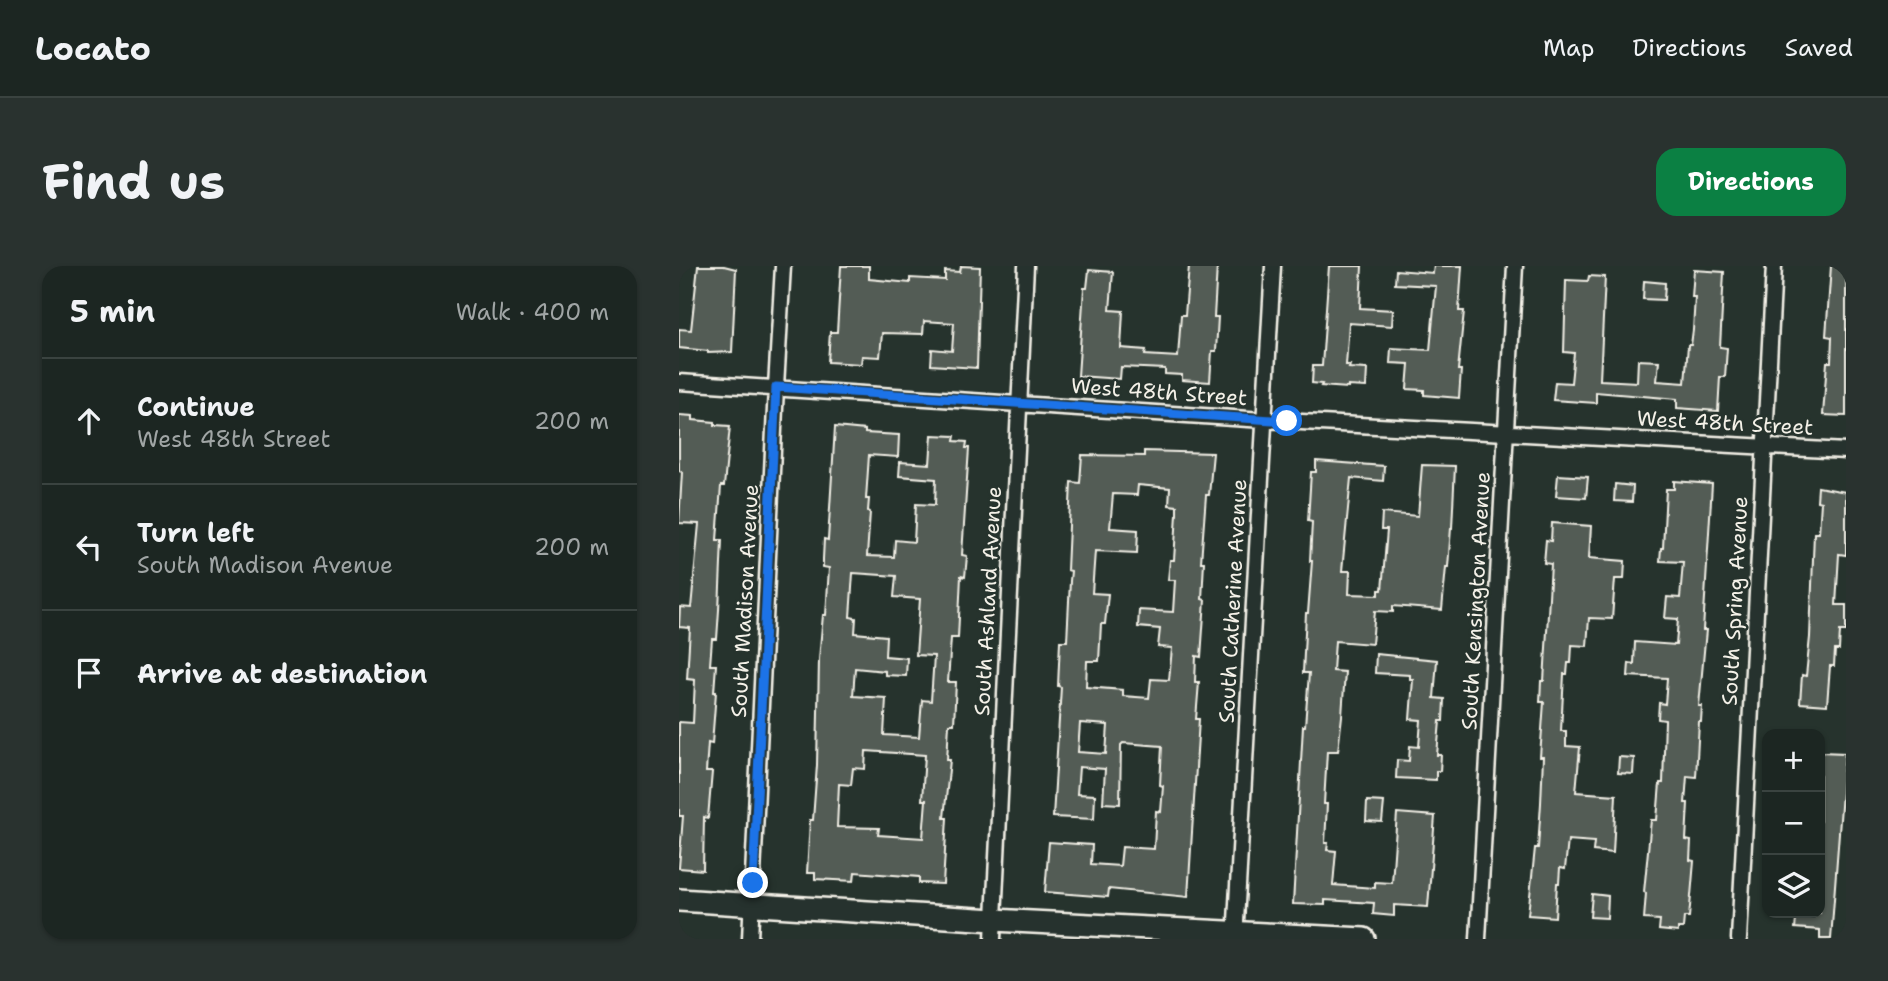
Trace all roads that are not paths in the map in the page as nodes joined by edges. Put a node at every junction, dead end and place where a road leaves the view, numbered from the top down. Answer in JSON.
{"nodes":[{"id":1,"x":783,"y":266,"type":"edge"},
{"id":2,"x":1026,"y":266,"type":"edge"},
{"id":3,"x":1273,"y":266,"type":"edge"},
{"id":4,"x":1515,"y":266,"type":"edge"},
{"id":5,"x":1774,"y":266,"type":"edge"},
{"id":6,"x":679,"y":382,"type":"edge"},
{"id":7,"x":776,"y":387,"type":"junction"},
{"id":8,"x":1018,"y":404,"type":"junction"},
{"id":9,"x":1264,"y":420,"type":"junction"},
{"id":10,"x":1506,"y":432,"type":"junction"},
{"id":11,"x":1764,"y":446,"type":"junction"},
{"id":12,"x":1846,"y":451,"type":"edge"},
{"id":13,"x":679,"y":900,"type":"edge"},
{"id":14,"x":752,"y":905,"type":"junction"},
{"id":15,"x":994,"y":930,"type":"edge"},
{"id":16,"x":1235,"y":935,"type":"edge"},
{"id":17,"x":750,"y":939,"type":"edge"},
{"id":18,"x":1364,"y":939,"type":"edge"},
{"id":19,"x":1478,"y":939,"type":"edge"},
{"id":20,"x":1739,"y":939,"type":"edge"}],
"edges":[{"from":1,"to":7,"type":"street","name":"South Madison Avenue"},
{"from":2,"to":8,"type":"street","name":"South Ashland Avenue"},
{"from":3,"to":9,"type":"street","name":"South Catherine Avenue"},
{"from":4,"to":10,"type":"street","name":"South Kensington Avenue"},
{"from":5,"to":11,"type":"street","name":"South Spring Avenue"},
{"from":6,"to":7,"type":"street","name":"West 48th Street"},
{"from":7,"to":8,"type":"street","name":"West 48th Street"},
{"from":7,"to":14,"type":"street","name":"South Madison Avenue"},
{"from":8,"to":9,"type":"street","name":"West 48th Street"},
{"from":8,"to":15,"type":"street","name":"South Ashland Avenue"},
{"from":9,"to":10,"type":"street","name":"West 48th Street"},
{"from":9,"to":16,"type":"street","name":"South Catherine Avenue"},
{"from":10,"to":11,"type":"street","name":"West 48th Street"},
{"from":10,"to":19,"type":"street","name":"South Kensington Avenue"},
{"from":11,"to":12,"type":"street","name":"West 48th Street"},
{"from":11,"to":20,"type":"street","name":"South Spring Avenue"},
{"from":13,"to":14,"type":"main road"},
{"from":14,"to":15,"type":"main road"},
{"from":14,"to":17,"type":"street","name":"South Madison Avenue"},
{"from":15,"to":16,"type":"main road"},
{"from":16,"to":18,"type":"main road"}]}
